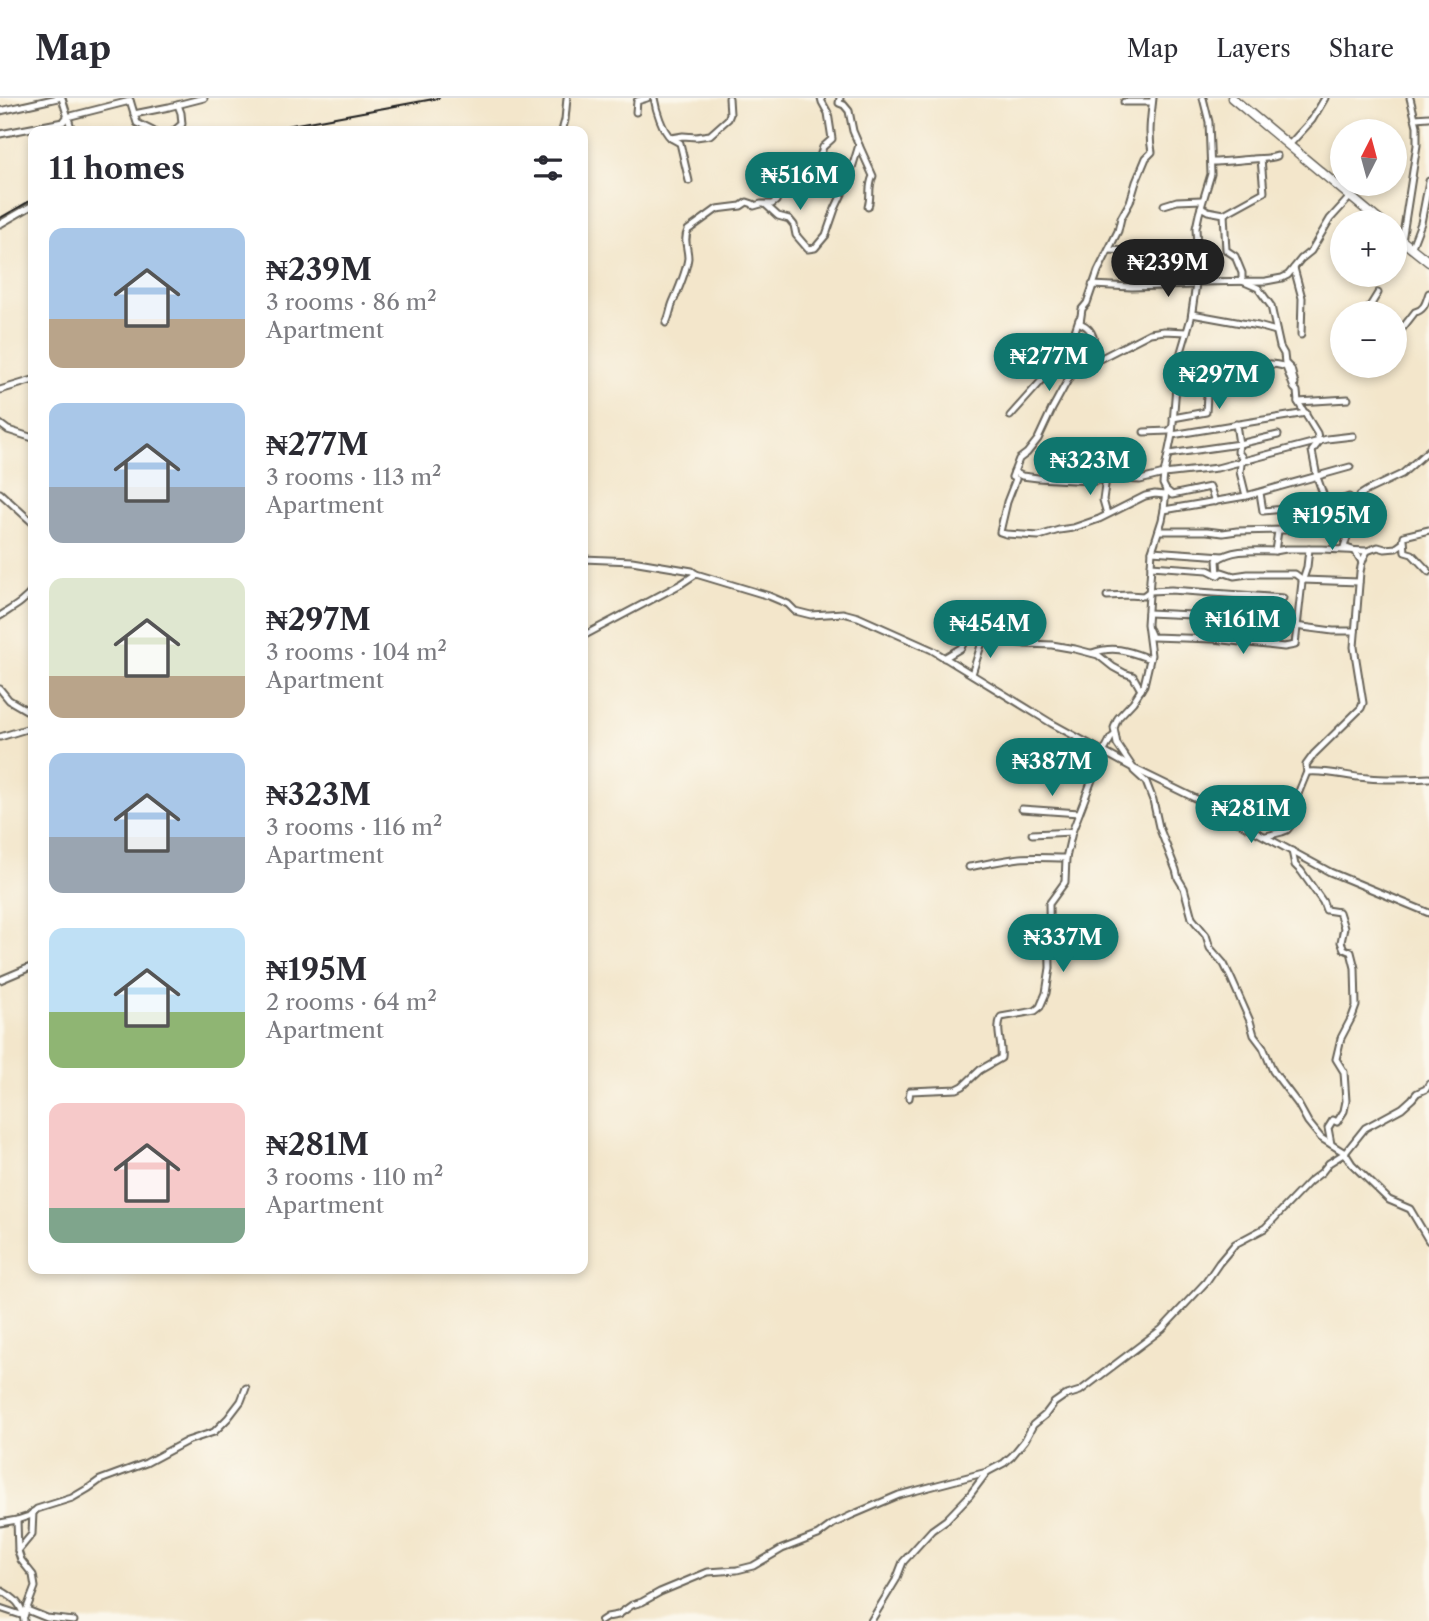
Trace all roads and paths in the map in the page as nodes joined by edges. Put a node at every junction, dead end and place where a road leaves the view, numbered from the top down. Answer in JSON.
{"nodes":[{"id":1,"x":60,"y":98,"type":"edge"},
{"id":2,"x":204,"y":98,"type":"edge"},
{"id":3,"x":567,"y":98,"type":"edge"},
{"id":4,"x":633,"y":98,"type":"edge"},
{"id":5,"x":647,"y":98,"type":"edge"},
{"id":6,"x":654,"y":98,"type":"edge"},
{"id":7,"x":729,"y":98,"type":"edge"},
{"id":8,"x":821,"y":98,"type":"edge"},
{"id":9,"x":840,"y":98,"type":"edge"},
{"id":10,"x":1203,"y":98,"type":"edge"},
{"id":11,"x":1232,"y":98,"type":"edge"},
{"id":12,"x":1325,"y":98,"type":"edge"},
{"id":13,"x":1410,"y":98,"type":"edge"},
{"id":14,"x":130,"y":99,"type":"edge"},
{"id":15,"x":1152,"y":100,"type":"edge"},
{"id":16,"x":35,"y":101,"type":"edge"},
{"id":17,"x":1124,"y":102,"type":"dead end"},
{"id":18,"x":178,"y":105,"type":"junction"},
{"id":19,"x":0,"y":111,"type":"edge"},
{"id":20,"x":134,"y":114,"type":"junction"},
{"id":21,"x":67,"y":117,"type":"junction"},
{"id":22,"x":1429,"y":117,"type":"edge"},
{"id":23,"x":1415,"y":118,"type":"junction"},
{"id":24,"x":45,"y":126,"type":"edge"},
{"id":25,"x":70,"y":126,"type":"edge"},
{"id":26,"x":141,"y":126,"type":"edge"},
{"id":27,"x":180,"y":126,"type":"edge"},
{"id":28,"x":563,"y":126,"type":"edge"},
{"id":29,"x":28,"y":129,"type":"edge"},
{"id":30,"x":0,"y":134,"type":"edge"},
{"id":31,"x":671,"y":138,"type":"junction"},
{"id":32,"x":859,"y":145,"type":"junction"},
{"id":33,"x":1289,"y":145,"type":"junction"},
{"id":34,"x":1277,"y":156,"type":"dead end"},
{"id":35,"x":1261,"y":159,"type":"junction"},
{"id":36,"x":1211,"y":162,"type":"junction"},
{"id":37,"x":689,"y":181,"type":"dead end"},
{"id":38,"x":1429,"y":181,"type":"edge"},
{"id":39,"x":1350,"y":197,"type":"junction"},
{"id":40,"x":1202,"y":200,"type":"junction"},
{"id":41,"x":766,"y":205,"type":"junction"},
{"id":42,"x":1164,"y":205,"type":"dead end"},
{"id":43,"x":867,"y":207,"type":"dead end"},
{"id":44,"x":1201,"y":207,"type":"junction"},
{"id":45,"x":28,"y":208,"type":"edge"},
{"id":46,"x":1366,"y":210,"type":"edge"},
{"id":47,"x":1407,"y":210,"type":"edge"},
{"id":48,"x":1224,"y":214,"type":"junction"},
{"id":49,"x":0,"y":225,"type":"edge"},
{"id":50,"x":1407,"y":245,"type":"edge"},
{"id":51,"x":1411,"y":248,"type":"junction"},
{"id":52,"x":1109,"y":250,"type":"junction"},
{"id":53,"x":1198,"y":250,"type":"junction"},
{"id":54,"x":1427,"y":257,"type":"edge"},
{"id":55,"x":1294,"y":268,"type":"junction"},
{"id":56,"x":1242,"y":281,"type":"junction"},
{"id":57,"x":1196,"y":282,"type":"junction"},
{"id":58,"x":1092,"y":285,"type":"junction"},
{"id":59,"x":1378,"y":293,"type":"dead end"},
{"id":60,"x":1429,"y":293,"type":"edge"},
{"id":61,"x":1373,"y":301,"type":"edge"},
{"id":62,"x":1082,"y":309,"type":"junction"},
{"id":63,"x":1192,"y":314,"type":"junction"},
{"id":64,"x":1407,"y":322,"type":"edge"},
{"id":65,"x":666,"y":323,"type":"dead end"},
{"id":66,"x":1276,"y":331,"type":"junction"},
{"id":67,"x":1188,"y":332,"type":"junction"},
{"id":68,"x":1301,"y":335,"type":"dead end"},
{"id":69,"x":1093,"y":362,"type":"junction"},
{"id":70,"x":1178,"y":362,"type":"junction"},
{"id":71,"x":1285,"y":363,"type":"junction"},
{"id":72,"x":1199,"y":365,"type":"junction"},
{"id":73,"x":1243,"y":365,"type":"junction"},
{"id":74,"x":28,"y":382,"type":"edge"},
{"id":75,"x":0,"y":390,"type":"edge"},
{"id":76,"x":1297,"y":391,"type":"junction"},
{"id":77,"x":1348,"y":399,"type":"dead end"},
{"id":78,"x":1298,"y":402,"type":"junction"},
{"id":79,"x":1306,"y":413,"type":"junction"},
{"id":80,"x":1010,"y":415,"type":"dead end"},
{"id":81,"x":1173,"y":418,"type":"junction"},
{"id":82,"x":0,"y":424,"type":"edge"},
{"id":83,"x":1236,"y":424,"type":"junction"},
{"id":84,"x":1311,"y":424,"type":"junction"},
{"id":85,"x":1144,"y":432,"type":"dead end"},
{"id":86,"x":1172,"y":432,"type":"junction"},
{"id":87,"x":1278,"y":435,"type":"dead end"},
{"id":88,"x":28,"y":436,"type":"edge"},
{"id":89,"x":1353,"y":436,"type":"dead end"},
{"id":90,"x":1327,"y":439,"type":"junction"},
{"id":91,"x":1319,"y":442,"type":"junction"},
{"id":92,"x":1239,"y":443,"type":"junction"},
{"id":93,"x":1429,"y":450,"type":"edge"},
{"id":94,"x":1169,"y":454,"type":"junction"},
{"id":95,"x":1241,"y":461,"type":"junction"},
{"id":96,"x":1350,"y":467,"type":"dead end"},
{"id":97,"x":1014,"y":472,"type":"junction"},
{"id":98,"x":1164,"y":474,"type":"junction"},
{"id":99,"x":1317,"y":477,"type":"junction"},
{"id":100,"x":1106,"y":478,"type":"junction"},
{"id":101,"x":1165,"y":493,"type":"junction"},
{"id":102,"x":1260,"y":493,"type":"junction"},
{"id":103,"x":2,"y":496,"type":"edge"},
{"id":104,"x":1246,"y":496,"type":"junction"},
{"id":105,"x":1349,"y":498,"type":"dead end"},
{"id":106,"x":1215,"y":502,"type":"junction"},
{"id":107,"x":1327,"y":505,"type":"junction"},
{"id":108,"x":1164,"y":510,"type":"junction"},
{"id":109,"x":1107,"y":514,"type":"junction"},
{"id":110,"x":28,"y":519,"type":"edge"},
{"id":111,"x":1326,"y":528,"type":"junction"},
{"id":112,"x":1429,"y":530,"type":"edge"},
{"id":113,"x":1159,"y":531,"type":"junction"},
{"id":114,"x":1278,"y":531,"type":"junction"},
{"id":115,"x":1348,"y":534,"type":"junction"},
{"id":116,"x":1404,"y":536,"type":"junction"},
{"id":117,"x":1309,"y":549,"type":"junction"},
{"id":118,"x":1152,"y":551,"type":"junction"},
{"id":119,"x":1275,"y":551,"type":"junction"},
{"id":120,"x":1354,"y":551,"type":"junction"},
{"id":121,"x":1367,"y":551,"type":"junction"},
{"id":122,"x":1223,"y":556,"type":"junction"},
{"id":123,"x":588,"y":559,"type":"edge"},
{"id":124,"x":1362,"y":562,"type":"junction"},
{"id":125,"x":1151,"y":566,"type":"junction"},
{"id":126,"x":1429,"y":572,"type":"edge"},
{"id":127,"x":696,"y":574,"type":"junction"},
{"id":128,"x":1218,"y":575,"type":"junction"},
{"id":129,"x":1303,"y":580,"type":"junction"},
{"id":130,"x":1359,"y":582,"type":"junction"},
{"id":131,"x":1150,"y":591,"type":"junction"},
{"id":132,"x":28,"y":595,"type":"edge"},
{"id":133,"x":1107,"y":596,"type":"dead end"},
{"id":134,"x":1283,"y":597,"type":"dead end"},
{"id":135,"x":1300,"y":603,"type":"junction"},
{"id":136,"x":1148,"y":613,"type":"junction"},
{"id":137,"x":0,"y":616,"type":"edge"},
{"id":138,"x":1284,"y":624,"type":"dead end"},
{"id":139,"x":1298,"y":626,"type":"junction"},
{"id":140,"x":1148,"y":627,"type":"junction"},
{"id":141,"x":1355,"y":631,"type":"junction"},
{"id":142,"x":588,"y":633,"type":"edge"},
{"id":143,"x":983,"y":639,"type":"junction"},
{"id":144,"x":1092,"y":653,"type":"junction"},
{"id":145,"x":944,"y":658,"type":"junction"},
{"id":146,"x":1150,"y":659,"type":"junction"},
{"id":147,"x":972,"y":674,"type":"junction"},
{"id":148,"x":0,"y":689,"type":"edge"},
{"id":149,"x":1141,"y":690,"type":"junction"},
{"id":150,"x":28,"y":711,"type":"edge"},
{"id":151,"x":28,"y":729,"type":"edge"},
{"id":152,"x":1115,"y":735,"type":"junction"},
{"id":153,"x":0,"y":737,"type":"edge"},
{"id":154,"x":1104,"y":752,"type":"junction"},
{"id":155,"x":1006,"y":761,"type":"dead end"},
{"id":156,"x":1095,"y":768,"type":"junction"},
{"id":157,"x":1133,"y":768,"type":"junction"},
{"id":158,"x":1307,"y":772,"type":"junction"},
{"id":159,"x":1429,"y":778,"type":"edge"},
{"id":160,"x":1022,"y":809,"type":"dead end"},
{"id":161,"x":1079,"y":813,"type":"junction"},
{"id":162,"x":1072,"y":832,"type":"junction"},
{"id":163,"x":1032,"y":834,"type":"dead end"},
{"id":164,"x":1264,"y":836,"type":"junction"},
{"id":165,"x":1292,"y":851,"type":"junction"},
{"id":166,"x":1066,"y":858,"type":"junction"},
{"id":167,"x":969,"y":867,"type":"dead end"},
{"id":168,"x":1429,"y":913,"type":"edge"},
{"id":169,"x":28,"y":968,"type":"edge"},
{"id":170,"x":0,"y":981,"type":"edge"},
{"id":171,"x":1429,"y":1084,"type":"edge"},
{"id":172,"x":909,"y":1098,"type":"dead end"},
{"id":173,"x":1331,"y":1144,"type":"junction"},
{"id":174,"x":1345,"y":1153,"type":"junction"},
{"id":175,"x":1429,"y":1241,"type":"edge"},
{"id":176,"x":246,"y":1388,"type":"dead end"},
{"id":177,"x":987,"y":1472,"type":"junction"},
{"id":178,"x":33,"y":1512,"type":"junction"},
{"id":179,"x":18,"y":1520,"type":"junction"},
{"id":180,"x":0,"y":1523,"type":"edge"},
{"id":181,"x":18,"y":1551,"type":"junction"},
{"id":182,"x":0,"y":1590,"type":"edge"},
{"id":183,"x":0,"y":1608,"type":"edge"},
{"id":184,"x":25,"y":1616,"type":"edge"},
{"id":185,"x":74,"y":1621,"type":"edge"},
{"id":186,"x":601,"y":1621,"type":"edge"},
{"id":187,"x":871,"y":1621,"type":"edge"}],
"edges":[{"from":1,"to":16,"type":"street"},
{"from":1,"to":21,"type":"street"},
{"from":2,"to":18,"type":"street"},
{"from":3,"to":28,"type":"street"},
{"from":4,"to":5,"type":"street"},
{"from":6,"to":31,"type":"street"},
{"from":7,"to":31,"type":"street"},
{"from":8,"to":41,"type":"street"},
{"from":9,"to":32,"type":"street"},
{"from":10,"to":36,"type":"street"},
{"from":11,"to":33,"type":"highway"},
{"from":12,"to":33,"type":"street"},
{"from":13,"to":23,"type":"street"},
{"from":14,"to":20,"type":"street"},
{"from":14,"to":21,"type":"street"},
{"from":15,"to":17,"type":"street"},
{"from":15,"to":52,"type":"street"},
{"from":16,"to":19,"type":"street"},
{"from":18,"to":20,"type":"street"},
{"from":18,"to":27,"type":"street"},
{"from":20,"to":26,"type":"street"},
{"from":21,"to":24,"type":"street"},
{"from":21,"to":25,"type":"street"},
{"from":22,"to":23,"type":"street"},
{"from":23,"to":47,"type":"street"},
{"from":29,"to":30,"type":"street"},
{"from":31,"to":37,"type":"street"},
{"from":32,"to":41,"type":"street"},
{"from":32,"to":43,"type":"street"},
{"from":33,"to":39,"type":"highway"},
{"from":34,"to":35,"type":"street"},
{"from":35,"to":36,"type":"street"},
{"from":35,"to":48,"type":"street"},
{"from":36,"to":40,"type":"street"},
{"from":38,"to":51,"type":"street"},
{"from":39,"to":46,"type":"highway"},
{"from":39,"to":55,"type":"street"},
{"from":40,"to":42,"type":"street"},
{"from":40,"to":44,"type":"street"},
{"from":41,"to":65,"type":"street"},
{"from":44,"to":48,"type":"street"},
{"from":44,"to":53,"type":"street"},
{"from":45,"to":49,"type":"street"},
{"from":48,"to":56,"type":"street"},
{"from":50,"to":51,"type":"highway"},
{"from":51,"to":54,"type":"highway"},
{"from":52,"to":53,"type":"street"},
{"from":52,"to":58,"type":"street"},
{"from":53,"to":57,"type":"street"},
{"from":55,"to":56,"type":"street"},
{"from":55,"to":68,"type":"street"},
{"from":56,"to":57,"type":"street"},
{"from":56,"to":66,"type":"street"},
{"from":57,"to":58,"type":"street"},
{"from":57,"to":63,"type":"street"},
{"from":58,"to":62,"type":"street"},
{"from":59,"to":61,"type":"street"},
{"from":60,"to":64,"type":"street"},
{"from":62,"to":69,"type":"street"},
{"from":62,"to":80,"type":"street"},
{"from":63,"to":66,"type":"street"},
{"from":63,"to":67,"type":"street"},
{"from":66,"to":71,"type":"street"},
{"from":67,"to":69,"type":"street"},
{"from":67,"to":70,"type":"street"},
{"from":69,"to":97,"type":"street"},
{"from":70,"to":72,"type":"street"},
{"from":70,"to":81,"type":"street"},
{"from":71,"to":73,"type":"street"},
{"from":71,"to":76,"type":"street"},
{"from":72,"to":73,"type":"street"},
{"from":72,"to":81,"type":"street"},
{"from":73,"to":76,"type":"street"},
{"from":74,"to":75,"type":"street"},
{"from":76,"to":78,"type":"street"},
{"from":77,"to":78,"type":"street"},
{"from":78,"to":79,"type":"street"},
{"from":79,"to":83,"type":"street"},
{"from":79,"to":84,"type":"street"},
{"from":81,"to":86,"type":"street"},
{"from":82,"to":88,"type":"street"},
{"from":83,"to":86,"type":"street"},
{"from":83,"to":92,"type":"street"},
{"from":84,"to":90,"type":"street"},
{"from":84,"to":91,"type":"street"},
{"from":85,"to":86,"type":"street"},
{"from":86,"to":94,"type":"street"},
{"from":87,"to":92,"type":"street"},
{"from":89,"to":90,"type":"street"},
{"from":90,"to":91,"type":"street"},
{"from":91,"to":95,"type":"street"},
{"from":91,"to":99,"type":"street"},
{"from":92,"to":94,"type":"street"},
{"from":92,"to":95,"type":"street"},
{"from":93,"to":115,"type":"street"},
{"from":94,"to":98,"type":"street"},
{"from":95,"to":98,"type":"street"},
{"from":95,"to":104,"type":"street"},
{"from":96,"to":99,"type":"street"},
{"from":97,"to":100,"type":"street"},
{"from":97,"to":109,"type":"street"},
{"from":98,"to":100,"type":"street"},
{"from":98,"to":101,"type":"street"},
{"from":99,"to":102,"type":"street"},
{"from":99,"to":107,"type":"street"},
{"from":100,"to":109,"type":"street"},
{"from":101,"to":106,"type":"street"},
{"from":101,"to":108,"type":"street"},
{"from":101,"to":109,"type":"street"},
{"from":102,"to":104,"type":"street"},
{"from":102,"to":107,"type":"street"},
{"from":103,"to":110,"type":"street"},
{"from":104,"to":106,"type":"street"},
{"from":105,"to":107,"type":"street"},
{"from":106,"to":108,"type":"street"},
{"from":107,"to":111,"type":"street"},
{"from":108,"to":113,"type":"street"},
{"from":111,"to":114,"type":"street"},
{"from":111,"to":115,"type":"street"},
{"from":112,"to":116,"type":"street"},
{"from":113,"to":114,"type":"street"},
{"from":113,"to":118,"type":"street"},
{"from":114,"to":119,"type":"street"},
{"from":115,"to":120,"type":"street"},
{"from":116,"to":121,"type":"street"},
{"from":116,"to":126,"type":"street"},
{"from":117,"to":119,"type":"street"},
{"from":117,"to":120,"type":"street"},
{"from":117,"to":129,"type":"street"},
{"from":118,"to":122,"type":"street"},
{"from":118,"to":125,"type":"street"},
{"from":119,"to":122,"type":"street"},
{"from":120,"to":121,"type":"street"},
{"from":120,"to":124,"type":"street"},
{"from":121,"to":124,"type":"street"},
{"from":122,"to":128,"type":"street"},
{"from":123,"to":127,"type":"street"},
{"from":124,"to":130,"type":"street"},
{"from":125,"to":128,"type":"street"},
{"from":125,"to":131,"type":"street"},
{"from":127,"to":142,"type":"street"},
{"from":127,"to":145,"type":"street"},
{"from":128,"to":129,"type":"street"},
{"from":129,"to":130,"type":"street"},
{"from":129,"to":135,"type":"street"},
{"from":130,"to":141,"type":"street"},
{"from":131,"to":133,"type":"street"},
{"from":131,"to":134,"type":"street"},
{"from":131,"to":136,"type":"street"},
{"from":132,"to":137,"type":"street"},
{"from":135,"to":136,"type":"street"},
{"from":135,"to":139,"type":"street"},
{"from":136,"to":140,"type":"street"},
{"from":138,"to":139,"type":"street"},
{"from":139,"to":140,"type":"street"},
{"from":139,"to":141,"type":"street"},
{"from":140,"to":146,"type":"street"},
{"from":141,"to":158,"type":"street"},
{"from":143,"to":144,"type":"street"},
{"from":143,"to":145,"type":"street"},
{"from":143,"to":147,"type":"street"},
{"from":144,"to":146,"type":"street"},
{"from":144,"to":149,"type":"street"},
{"from":145,"to":147,"type":"street"},
{"from":146,"to":149,"type":"street"},
{"from":147,"to":154,"type":"street"},
{"from":148,"to":150,"type":"street"},
{"from":149,"to":152,"type":"street"},
{"from":151,"to":153,"type":"street"},
{"from":152,"to":154,"type":"street"},
{"from":152,"to":157,"type":"street"},
{"from":154,"to":156,"type":"street"},
{"from":154,"to":157,"type":"street"},
{"from":155,"to":156,"type":"street"},
{"from":156,"to":161,"type":"street"},
{"from":157,"to":164,"type":"street"},
{"from":157,"to":173,"type":"street"},
{"from":158,"to":159,"type":"street"},
{"from":158,"to":164,"type":"street"},
{"from":160,"to":161,"type":"street"},
{"from":161,"to":162,"type":"street"},
{"from":162,"to":163,"type":"street"},
{"from":162,"to":166,"type":"street"},
{"from":164,"to":165,"type":"street"},
{"from":165,"to":168,"type":"street"},
{"from":165,"to":173,"type":"street"},
{"from":166,"to":167,"type":"street"},
{"from":166,"to":172,"type":"street"},
{"from":169,"to":170,"type":"street"},
{"from":171,"to":174,"type":"street"},
{"from":173,"to":174,"type":"street"},
{"from":174,"to":175,"type":"street"},
{"from":174,"to":177,"type":"street"},
{"from":176,"to":178,"type":"street"},
{"from":177,"to":186,"type":"street"},
{"from":177,"to":187,"type":"street"},
{"from":178,"to":179,"type":"street"},
{"from":178,"to":181,"type":"street"},
{"from":179,"to":180,"type":"street"},
{"from":179,"to":181,"type":"street"},
{"from":181,"to":184,"type":"street"},
{"from":182,"to":184,"type":"street"},
{"from":183,"to":184,"type":"street"},
{"from":184,"to":185,"type":"street"}]}
